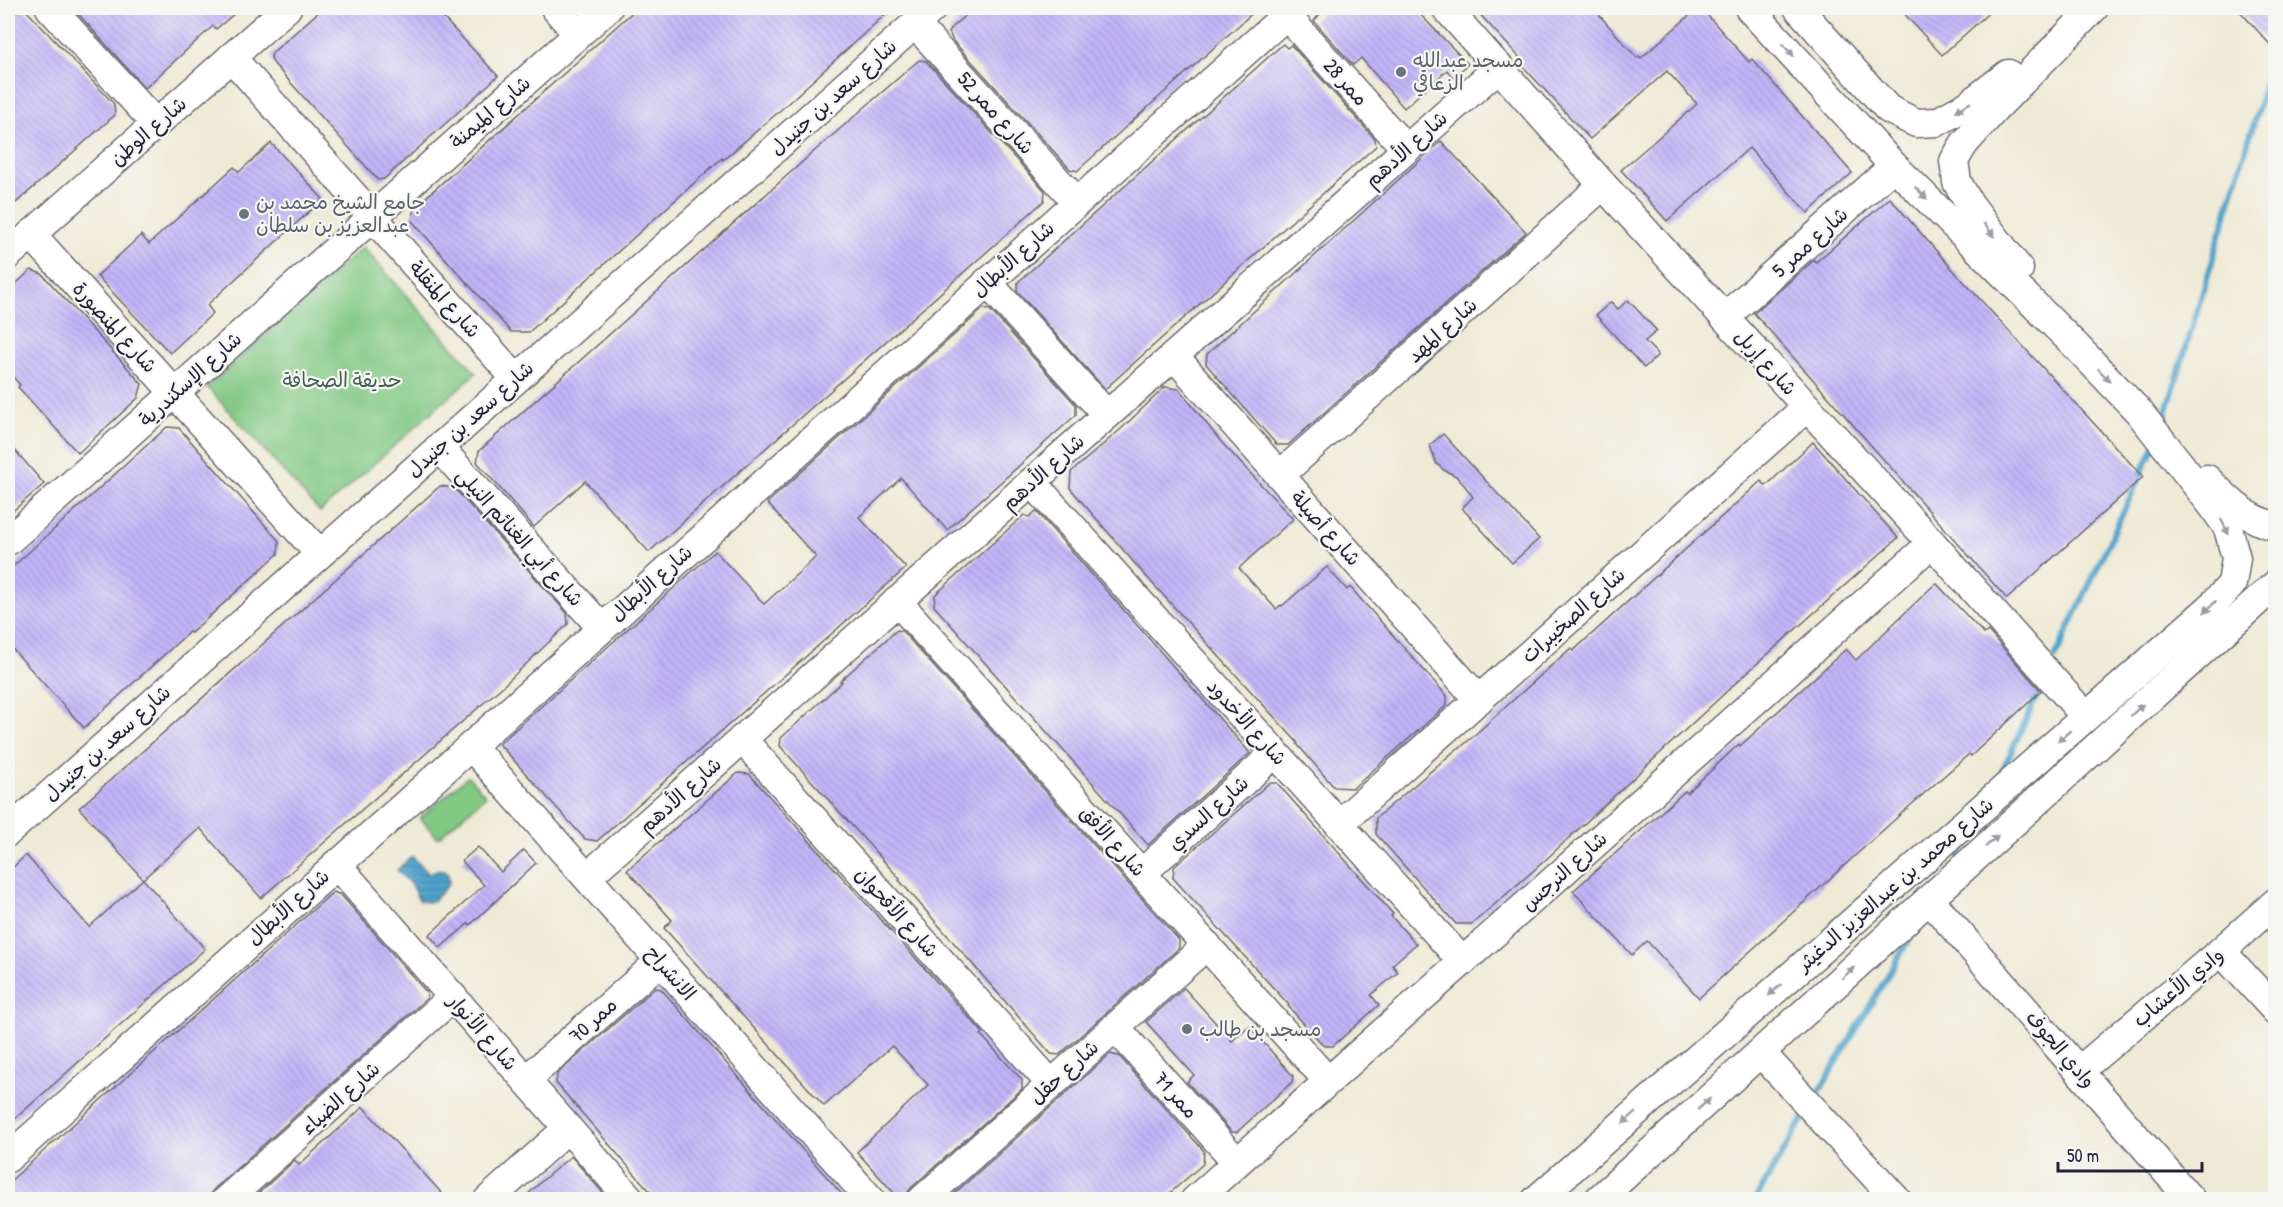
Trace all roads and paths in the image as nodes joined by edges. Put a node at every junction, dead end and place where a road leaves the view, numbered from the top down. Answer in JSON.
{"nodes":[{"id":1,"x":50,"y":8,"type":"edge"},
{"id":2,"x":287,"y":8,"type":"edge"},
{"id":3,"x":555,"y":8,"type":"edge"},
{"id":4,"x":608,"y":8,"type":"edge"},
{"id":5,"x":1446,"y":8,"type":"edge"},
{"id":6,"x":1749,"y":8,"type":"edge"},
{"id":7,"x":1798,"y":8,"type":"edge"},
{"id":8,"x":2093,"y":8,"type":"edge"},
{"id":9,"x":1290,"y":11,"type":"edge"},
{"id":10,"x":924,"y":16,"type":"edge"},
{"id":11,"x":578,"y":34,"type":"junction"},
{"id":12,"x":231,"y":57,"type":"junction"},
{"id":13,"x":1499,"y":66,"type":"junction"},
{"id":14,"x":156,"y":124,"type":"junction"},
{"id":15,"x":1406,"y":149,"type":"junction"},
{"id":16,"x":1894,"y":166,"type":"junction"},
{"id":17,"x":1604,"y":185,"type":"junction"},
{"id":18,"x":1077,"y":202,"type":"junction"},
{"id":19,"x":372,"y":216,"type":"junction"},
{"id":20,"x":31,"y":234,"type":"junction"},
{"id":21,"x":8,"y":255,"type":"edge"},
{"id":22,"x":987,"y":282,"type":"junction"},
{"id":23,"x":1725,"y":317,"type":"junction"},
{"id":24,"x":2076,"y":346,"type":"junction"},
{"id":25,"x":1174,"y":356,"type":"junction"},
{"id":26,"x":516,"y":379,"type":"junction"},
{"id":27,"x":174,"y":393,"type":"junction"},
{"id":28,"x":1807,"y":407,"type":"junction"},
{"id":29,"x":2139,"y":412,"type":"junction"},
{"id":30,"x":1107,"y":415,"type":"junction"},
{"id":31,"x":439,"y":447,"type":"junction"},
{"id":32,"x":1280,"y":475,"type":"junction"},
{"id":33,"x":1032,"y":482,"type":"junction"},
{"id":34,"x":2276,"y":526,"type":"edge"},
{"id":35,"x":8,"y":541,"type":"edge"},
{"id":36,"x":1932,"y":543,"type":"junction"},
{"id":37,"x":320,"y":553,"type":"junction"},
{"id":38,"x":2276,"y":584,"type":"edge"},
{"id":39,"x":897,"y":602,"type":"junction"},
{"id":40,"x":601,"y":627,"type":"junction"},
{"id":41,"x":1479,"y":700,"type":"junction"},
{"id":42,"x":2086,"y":717,"type":"junction"},
{"id":43,"x":742,"y":740,"type":"junction"},
{"id":44,"x":471,"y":746,"type":"junction"},
{"id":45,"x":1275,"y":753,"type":"junction"},
{"id":46,"x":1339,"y":824,"type":"junction"},
{"id":47,"x":8,"y":832,"type":"edge"},
{"id":48,"x":336,"y":864,"type":"junction"},
{"id":49,"x":1142,"y":873,"type":"junction"},
{"id":50,"x":587,"y":877,"type":"junction"},
{"id":51,"x":1929,"y":899,"type":"junction"},
{"id":52,"x":2276,"y":902,"type":"edge"},
{"id":53,"x":1207,"y":945,"type":"junction"},
{"id":54,"x":2221,"y":951,"type":"junction"},
{"id":55,"x":660,"y":960,"type":"junction"},
{"id":56,"x":1462,"y":961,"type":"junction"},
{"id":57,"x":453,"y":997,"type":"junction"},
{"id":58,"x":2276,"y":1011,"type":"edge"},
{"id":59,"x":1115,"y":1027,"type":"junction"},
{"id":60,"x":1761,"y":1053,"type":"junction"},
{"id":61,"x":2080,"y":1070,"type":"junction"},
{"id":62,"x":526,"y":1080,"type":"junction"},
{"id":63,"x":1328,"y":1081,"type":"junction"},
{"id":64,"x":1051,"y":1084,"type":"junction"},
{"id":65,"x":568,"y":1128,"type":"junction"},
{"id":66,"x":8,"y":1158,"type":"edge"},
{"id":67,"x":1237,"y":1162,"type":"junction"},
{"id":68,"x":1549,"y":1196,"type":"edge"},
{"id":69,"x":226,"y":1200,"type":"edge"},
{"id":70,"x":488,"y":1200,"type":"edge"},
{"id":71,"x":631,"y":1200,"type":"edge"},
{"id":72,"x":871,"y":1200,"type":"edge"},
{"id":73,"x":921,"y":1200,"type":"edge"},
{"id":74,"x":1195,"y":1200,"type":"edge"},
{"id":75,"x":1598,"y":1200,"type":"edge"},
{"id":76,"x":1897,"y":1200,"type":"edge"},
{"id":77,"x":2191,"y":1200,"type":"edge"}],
"edges":[{"from":1,"to":14,"type":"street"},
{"from":2,"to":12,"type":"street","name":"شارع الوطن"},
{"from":3,"to":11,"type":"street"},
{"from":4,"to":11,"type":"street","name":"شارع الميمنة"},
{"from":5,"to":13,"type":"street","name":"شارع إربل"},
{"from":6,"to":16,"type":"street","one_way":true},
{"from":8,"to":7,"type":"street","one_way":true},
{"from":8,"to":24,"type":"street","one_way":true},
{"from":9,"to":15,"type":"street","name":"ممر 28"},
{"from":9,"to":18,"type":"street","name":"شارع الأبطال"},
{"from":10,"to":18,"type":"street","name":"شارع ممر 52"},
{"from":10,"to":26,"type":"street","name":"شارع سعد بن جنيدل"},
{"from":11,"to":19,"type":"street","name":"شارع الميمنة"},
{"from":12,"to":14,"type":"street","name":"شارع الوطن"},
{"from":12,"to":19,"type":"street","name":"شارع المنقلة"},
{"from":13,"to":15,"type":"street","name":"شارع الأدهم"},
{"from":13,"to":17,"type":"street","name":"شارع إربل"},
{"from":14,"to":20,"type":"street","name":"شارع الوطن"},
{"from":15,"to":25,"type":"street","name":"شارع الأدهم"},
{"from":16,"to":23,"type":"street","name":"شارع ممر 5"},
{"from":16,"to":24,"type":"street","one_way":true},
{"from":17,"to":23,"type":"street","name":"شارع إربل"},
{"from":17,"to":32,"type":"street","name":"شارع المهد"},
{"from":18,"to":22,"type":"street","name":"شارع الأبطال"},
{"from":19,"to":26,"type":"street","name":"شارع المنقلة"},
{"from":19,"to":27,"type":"street","name":"شارع الإسكندرية"},
{"from":20,"to":21,"type":"street","name":"شارع الوطن"},
{"from":20,"to":27,"type":"street","name":"شارع المنصورة"},
{"from":22,"to":30,"type":"street"},
{"from":22,"to":40,"type":"street","name":"شارع الأبطال"},
{"from":23,"to":28,"type":"street","name":"شارع إربل"},
{"from":24,"to":29,"type":"street","one_way":true},
{"from":25,"to":30,"type":"street","name":"شارع الأدهم"},
{"from":25,"to":32,"type":"street","name":"شارع أصيلة"},
{"from":26,"to":31,"type":"street","name":"شارع سعد بن جنيدل"},
{"from":27,"to":35,"type":"street","name":"شارع الإسكندرية"},
{"from":27,"to":37,"type":"street","name":"شارع المنصورة"},
{"from":28,"to":36,"type":"street","name":"شارع إربل"},
{"from":28,"to":41,"type":"street","name":"شارع الصخيبرات"},
{"from":29,"to":34,"type":"street"},
{"from":29,"to":42,"type":"street","name":"شارع محمد بن عبدالعزيز الدغيثر","one_way":true},
{"from":30,"to":33,"type":"street","name":"شارع الأدهم"},
{"from":31,"to":37,"type":"street","name":"شارع سعد بن جنيدل"},
{"from":31,"to":40,"type":"street","name":"شارع أبي الغنائم النيلي"},
{"from":32,"to":41,"type":"street","name":"شارع أصيلة"},
{"from":33,"to":39,"type":"street","name":"شارع الأدهم"},
{"from":33,"to":45,"type":"street","name":"شارع الأخدود"},
{"from":36,"to":42,"type":"street","name":"شارع إربل"},
{"from":36,"to":56,"type":"street","name":"شارع النرجس"},
{"from":37,"to":47,"type":"street","name":"شارع سعد بن جنيدل"},
{"from":51,"to":38,"type":"street","name":"شارع محمد بن عبدالعزيز الدغيثر","one_way":true},
{"from":39,"to":43,"type":"street","name":"شارع الأدهم"},
{"from":39,"to":49,"type":"street","name":"شارع الأفق"},
{"from":40,"to":44,"type":"street","name":"شارع الأبطال"},
{"from":41,"to":46,"type":"street","name":"شارع الصخيبرات"},
{"from":42,"to":68,"type":"street","name":"شارع محمد بن عبدالعزيز الدغيثر","one_way":true},
{"from":43,"to":50,"type":"street","name":"شارع الأدهم"},
{"from":43,"to":64,"type":"street","name":"شارع الأقحوان"},
{"from":44,"to":48,"type":"street","name":"شارع الأبطال"},
{"from":44,"to":50,"type":"street","name":"الانشراح"},
{"from":45,"to":46,"type":"street","name":"شارع الأخدود"},
{"from":45,"to":49,"type":"street","name":"شارع السدي"},
{"from":46,"to":56,"type":"street","name":"شارع الأخدود"},
{"from":48,"to":57,"type":"street","name":"شارع الأنوار"},
{"from":48,"to":66,"type":"street","name":"شارع الأبطال"},
{"from":49,"to":53,"type":"street","name":"شارع الأفق"},
{"from":50,"to":55,"type":"street","name":"الانشراح"},
{"from":60,"to":51,"type":"street","name":"شارع محمد بن عبدالعزيز الدغيثر","one_way":true},
{"from":51,"to":61,"type":"street","name":"وادي الجوف"},
{"from":52,"to":54,"type":"street","name":"وادي الأعشاب"},
{"from":53,"to":59,"type":"street","name":"شارع حقل"},
{"from":53,"to":63,"type":"street","name":"شارع الأفق"},
{"from":54,"to":58,"type":"street"},
{"from":54,"to":61,"type":"street","name":"وادي الأعشاب"},
{"from":55,"to":62,"type":"street","name":"ممر 70"},
{"from":55,"to":72,"type":"street","name":"الانشراح"},
{"from":56,"to":63,"type":"street","name":"شارع النرجس"},
{"from":57,"to":62,"type":"street","name":"شارع الأنوار"},
{"from":57,"to":69,"type":"street","name":"شارع الضياء"},
{"from":59,"to":64,"type":"street","name":"شارع حقل"},
{"from":59,"to":67,"type":"street","name":"ممر 71"},
{"from":75,"to":60,"type":"street","name":"شارع محمد بن عبدالعزيز الدغيثر","one_way":true},
{"from":60,"to":76,"type":"street"},
{"from":61,"to":77,"type":"street","name":"وادي الجوف"},
{"from":62,"to":65,"type":"street","name":"شارع الأنوار"},
{"from":63,"to":67,"type":"street","name":"شارع النرجس"},
{"from":64,"to":73,"type":"street","name":"شارع حقل"},
{"from":65,"to":70,"type":"street"},
{"from":65,"to":71,"type":"street","name":"شارع الأنوار"},
{"from":67,"to":74,"type":"street","name":"شارع النرجس"}]}
